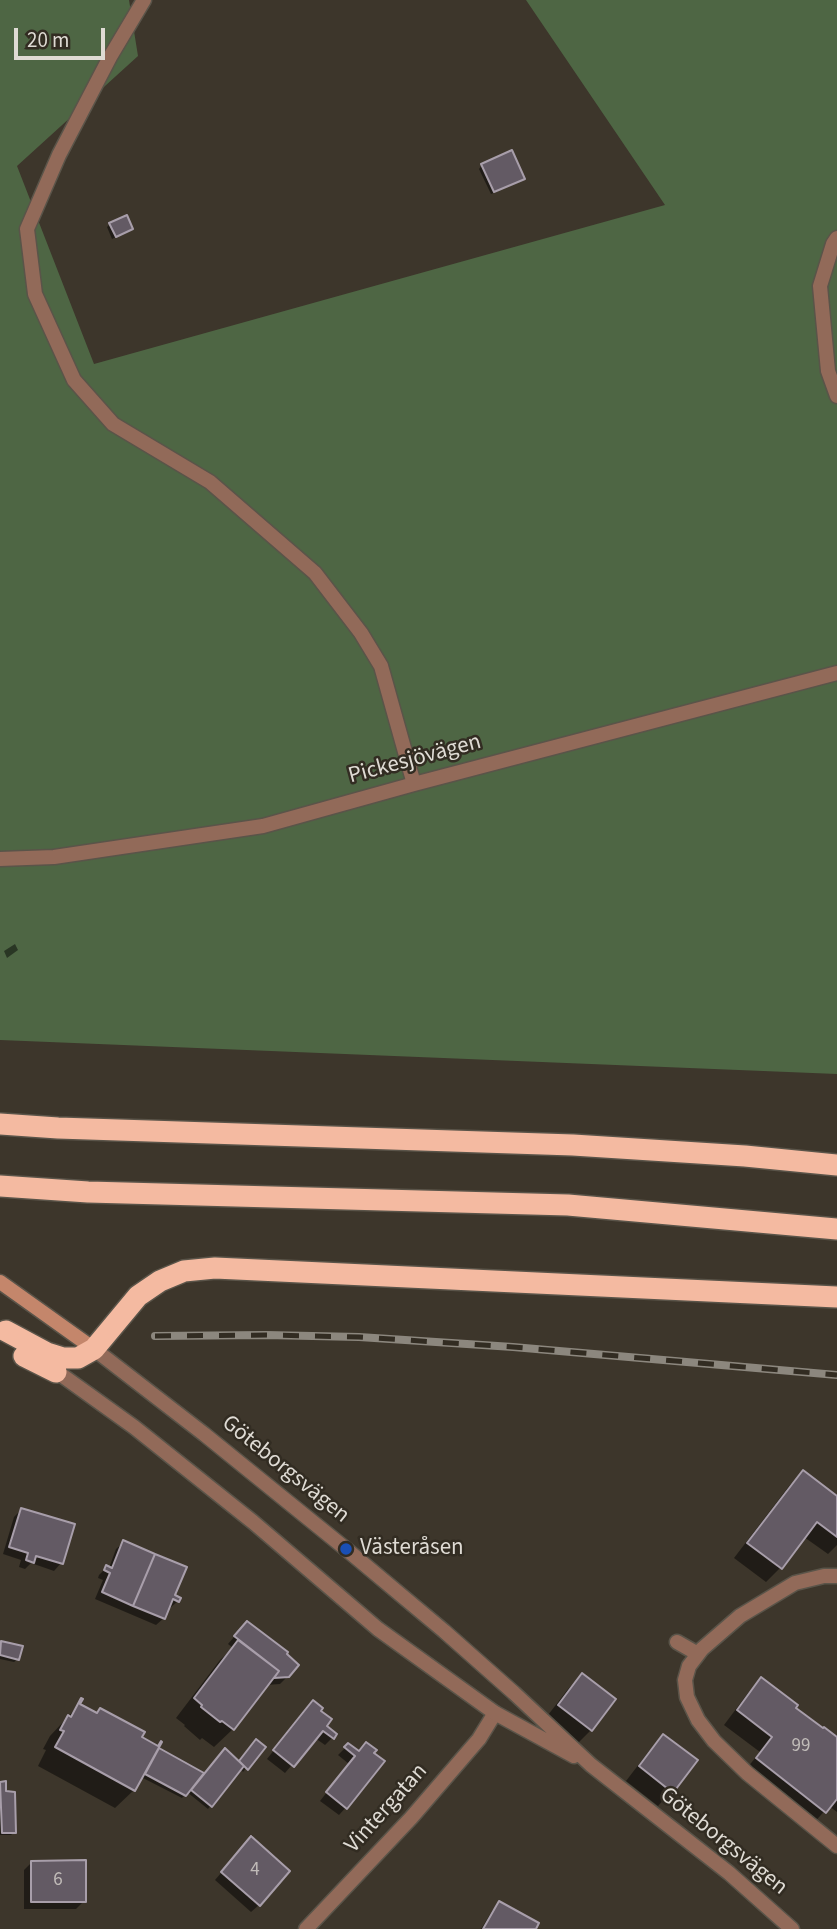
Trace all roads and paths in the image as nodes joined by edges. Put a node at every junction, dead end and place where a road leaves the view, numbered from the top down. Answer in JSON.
{"nodes":[{"id":1,"x":144,"y":0,"type":"edge"},
{"id":2,"x":837,"y":239,"type":"edge"},
{"id":3,"x":837,"y":396,"type":"edge"},
{"id":4,"x":837,"y":673,"type":"edge"},
{"id":5,"x":414,"y":784,"type":"junction"},
{"id":6,"x":0,"y":859,"type":"edge"},
{"id":7,"x":0,"y":1124,"type":"edge"},
{"id":8,"x":837,"y":1165,"type":"edge"},
{"id":9,"x":0,"y":1186,"type":"edge"},
{"id":10,"x":837,"y":1229,"type":"edge"},
{"id":11,"x":0,"y":1282,"type":"edge"},
{"id":12,"x":837,"y":1297,"type":"edge"},
{"id":13,"x":2,"y":1334,"type":"edge"},
{"id":14,"x":94,"y":1349,"type":"junction"},
{"id":15,"x":56,"y":1372,"type":"joint"},
{"id":16,"x":837,"y":1576,"type":"edge"},
{"id":17,"x":677,"y":1642,"type":"dead end"},
{"id":18,"x":698,"y":1654,"type":"junction"},
{"id":19,"x":495,"y":1713,"type":"junction"},
{"id":20,"x":591,"y":1765,"type":"junction"},
{"id":21,"x":837,"y":1846,"type":"edge"},
{"id":22,"x":306,"y":1929,"type":"edge"},
{"id":23,"x":792,"y":1929,"type":"edge"}],
"edges":[{"from":1,"to":5,"type":"street"},
{"from":2,"to":3,"type":"street"},
{"from":4,"to":5,"type":"street","name":"Pickesjövägen"},
{"from":5,"to":6,"type":"street","name":"Pickesjövägen"},
{"from":7,"to":8,"type":"highway"},
{"from":9,"to":10,"type":"highway"},
{"from":11,"to":14,"type":"main road","name":"Göteborgsvägen"},
{"from":12,"to":14,"type":"highway"},
{"from":13,"to":14,"type":"highway"},
{"from":13,"to":15,"type":"highway"},
{"from":14,"to":20,"type":"street","name":"Göteborgsvägen"},
{"from":15,"to":19,"type":"street","name":"Göteborgsvägen"},
{"from":16,"to":18,"type":"street"},
{"from":17,"to":18,"type":"street"},
{"from":18,"to":21,"type":"street"},
{"from":19,"to":20,"type":"street","name":"Göteborgsvägen"},
{"from":19,"to":22,"type":"street","name":"Vintergatan"},
{"from":20,"to":23,"type":"street","name":"Göteborgsvägen"}]}
